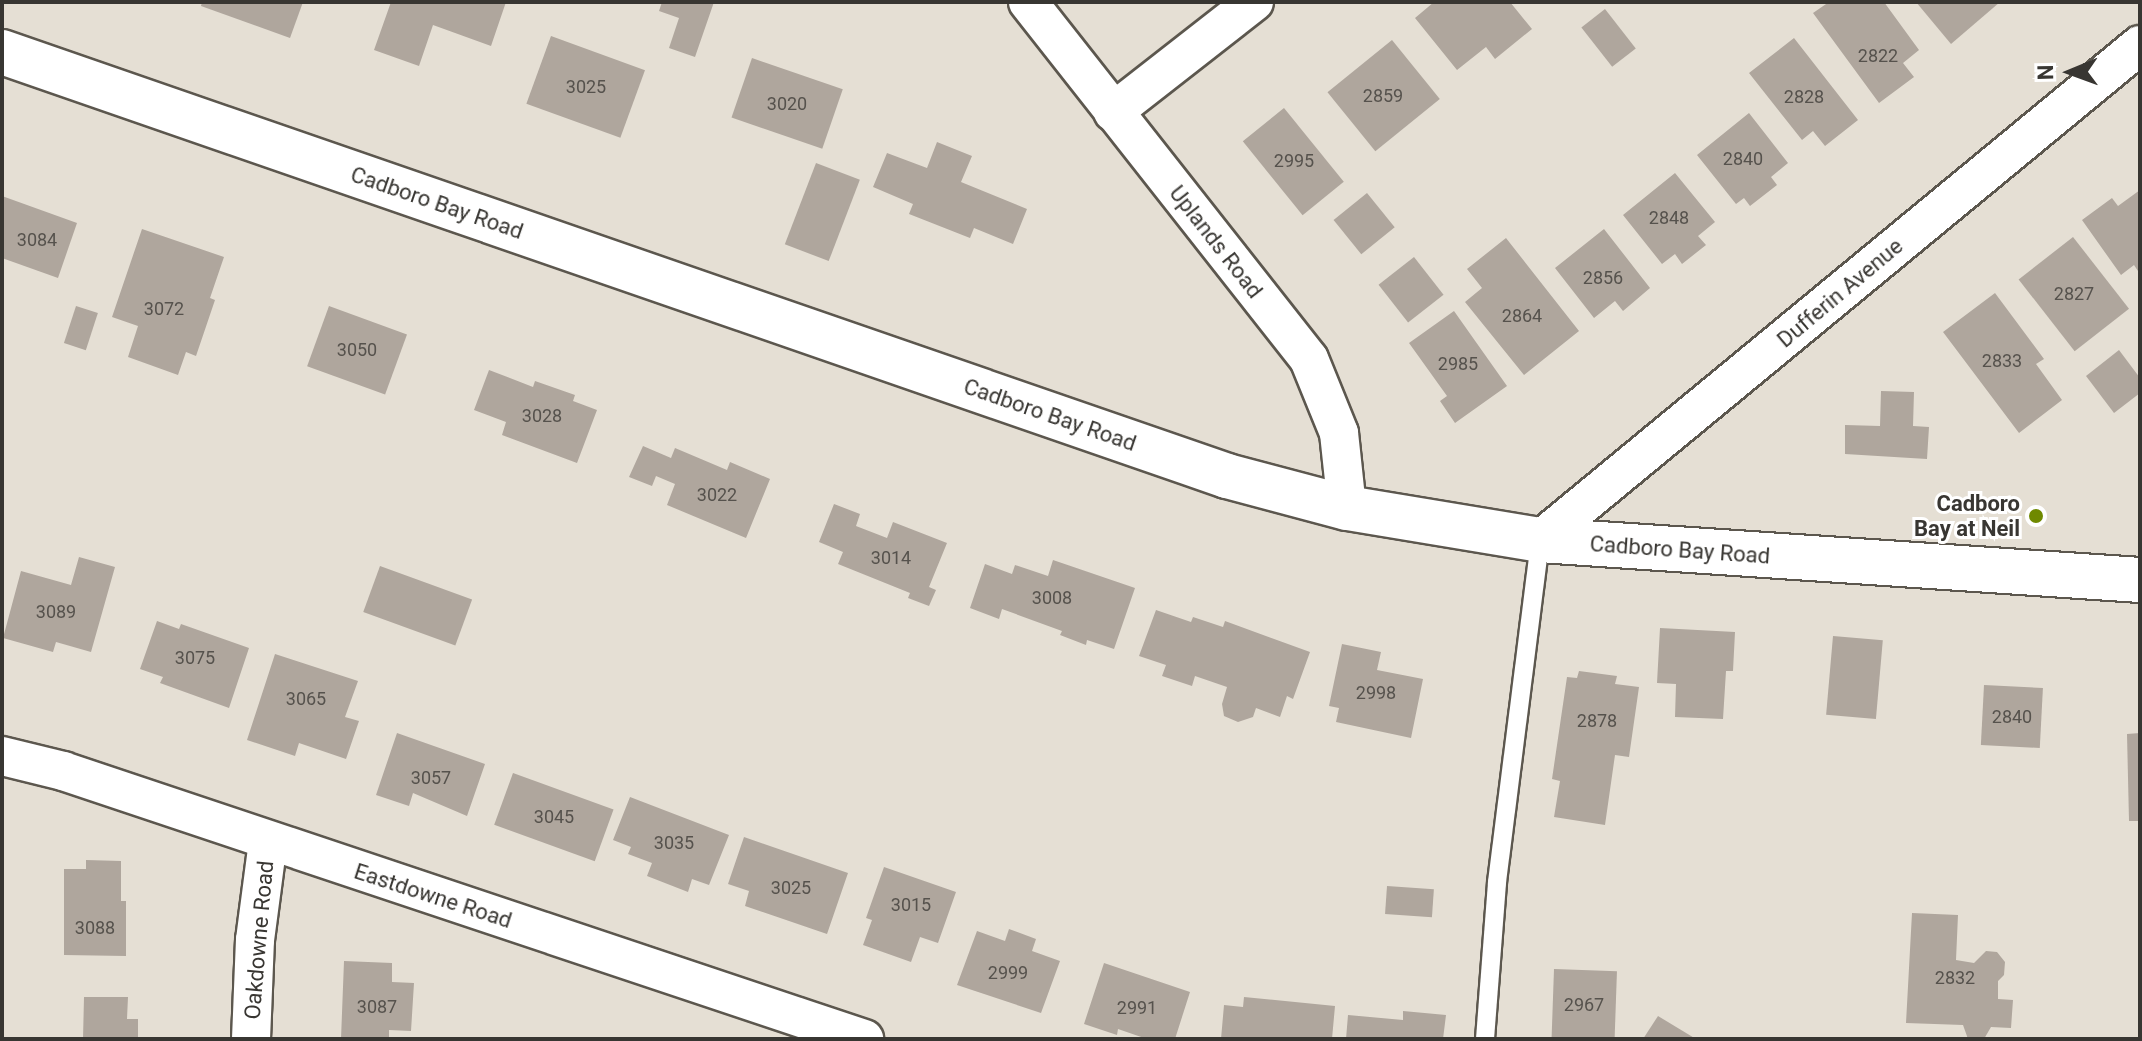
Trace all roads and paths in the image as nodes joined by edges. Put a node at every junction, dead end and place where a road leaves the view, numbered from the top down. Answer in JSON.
{"nodes":[{"id":1,"x":1028,"y":2,"type":"edge"},
{"id":2,"x":1254,"y":2,"type":"edge"},
{"id":3,"x":2140,"y":45,"type":"edge"},
{"id":4,"x":2,"y":52,"type":"edge"},
{"id":5,"x":1113,"y":112,"type":"junction"},
{"id":6,"x":1347,"y":508,"type":"junction"},
{"id":7,"x":1540,"y":540,"type":"junction"},
{"id":8,"x":2140,"y":580,"type":"edge"},
{"id":9,"x":2,"y":756,"type":"edge"},
{"id":10,"x":268,"y":841,"type":"junction"},
{"id":11,"x":251,"y":1039,"type":"edge"},
{"id":12,"x":864,"y":1039,"type":"edge"},
{"id":13,"x":1485,"y":1039,"type":"edge"}],
"edges":[{"from":1,"to":5,"type":"street","name":"Uplands Road"},
{"from":2,"to":5,"type":"street"},
{"from":3,"to":7,"type":"street","name":"Dufferin Avenue"},
{"from":4,"to":6,"type":"main road","name":"Cadboro Bay Road"},
{"from":5,"to":6,"type":"street","name":"Uplands Road"},
{"from":6,"to":7,"type":"main road","name":"Cadboro Bay Road"},
{"from":7,"to":8,"type":"main road","name":"Cadboro Bay Road"},
{"from":7,"to":13,"type":"lane"},
{"from":9,"to":10,"type":"street","name":"Eastdowne Road"},
{"from":10,"to":11,"type":"street","name":"Oakdowne Road"},
{"from":10,"to":12,"type":"street","name":"Eastdowne Road"}]}
